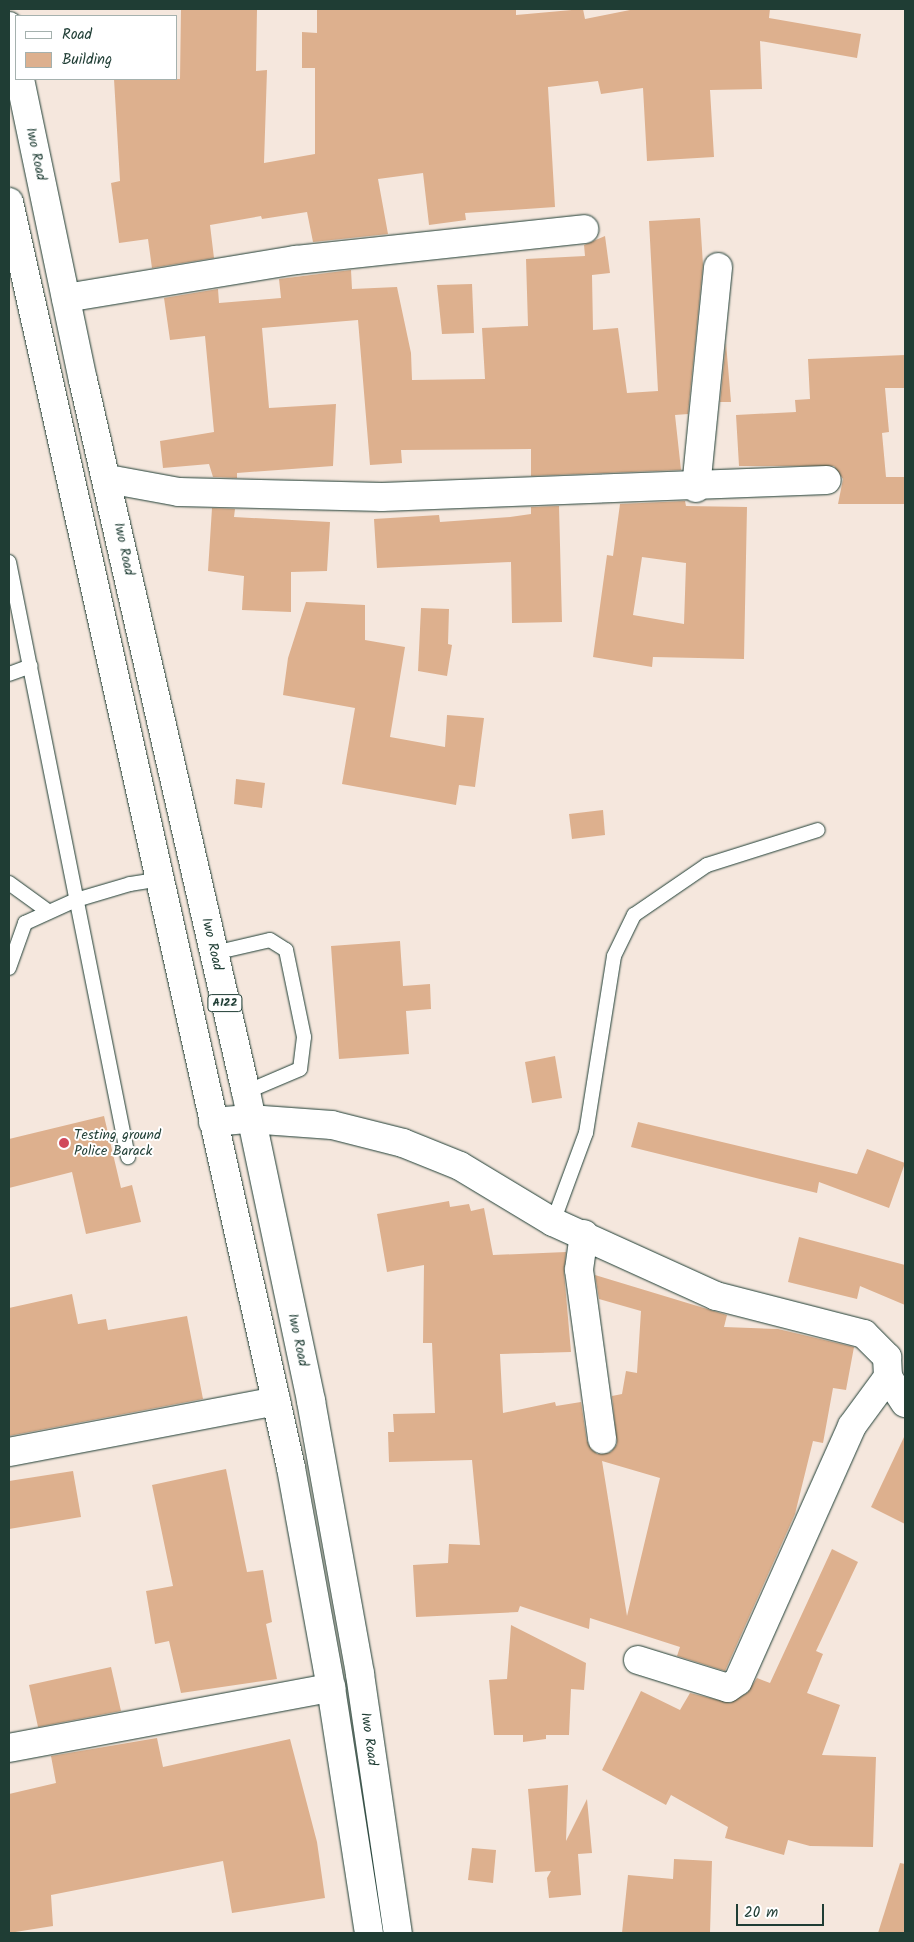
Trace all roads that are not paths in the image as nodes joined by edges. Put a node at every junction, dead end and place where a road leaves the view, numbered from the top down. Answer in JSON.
{"nodes":[{"id":1,"x":9,"y":26,"type":"edge"},
{"id":2,"x":15,"y":57,"type":"edge"},
{"id":3,"x":20,"y":80,"type":"edge"},
{"id":4,"x":9,"y":202,"type":"edge"},
{"id":5,"x":584,"y":229,"type":"dead end"},
{"id":6,"x":718,"y":267,"type":"dead end"},
{"id":7,"x":66,"y":298,"type":"junction"},
{"id":8,"x":108,"y":479,"type":"junction"},
{"id":9,"x":827,"y":480,"type":"dead end"},
{"id":10,"x":696,"y":488,"type":"junction"},
{"id":11,"x":9,"y":562,"type":"edge"},
{"id":12,"x":31,"y":666,"type":"junction"},
{"id":13,"x":9,"y":674,"type":"edge"},
{"id":14,"x":818,"y":830,"type":"dead end"},
{"id":15,"x":195,"y":871,"type":"junction"},
{"id":16,"x":162,"y":880,"type":"junction"},
{"id":17,"x":9,"y":883,"type":"edge"},
{"id":18,"x":76,"y":900,"type":"junction"},
{"id":19,"x":49,"y":912,"type":"junction"},
{"id":20,"x":25,"y":923,"type":"junction"},
{"id":21,"x":9,"y":931,"type":"edge"},
{"id":22,"x":214,"y":953,"type":"junction"},
{"id":23,"x":9,"y":968,"type":"edge"},
{"id":24,"x":248,"y":1106,"type":"junction"},
{"id":25,"x":213,"y":1122,"type":"junction"},
{"id":26,"x":128,"y":1157,"type":"dead end"},
{"id":27,"x":554,"y":1222,"type":"junction"},
{"id":28,"x":584,"y":1234,"type":"junction"},
{"id":29,"x":888,"y":1377,"type":"junction"},
{"id":30,"x":276,"y":1401,"type":"junction"},
{"id":31,"x":905,"y":1403,"type":"edge"},
{"id":32,"x":602,"y":1439,"type":"dead end"},
{"id":33,"x":9,"y":1452,"type":"edge"},
{"id":34,"x":638,"y":1660,"type":"dead end"},
{"id":35,"x":331,"y":1688,"type":"junction"},
{"id":36,"x":9,"y":1748,"type":"edge"},
{"id":37,"x":369,"y":1933,"type":"edge"},
{"id":38,"x":398,"y":1933,"type":"edge"}],
"edges":[{"from":1,"to":2,"type":"main road"},
{"from":3,"to":7,"type":"main road","name":"Iwo Road","number":"A122"},
{"from":4,"to":16,"type":"main road","name":"Iwo Road","number":"A122"},
{"from":5,"to":7,"type":"main road"},
{"from":6,"to":10,"type":"main road"},
{"from":7,"to":8,"type":"main road","name":"Iwo Road","number":"A122"},
{"from":8,"to":10,"type":"main road"},
{"from":8,"to":15,"type":"main road","name":"Iwo Road","number":"A122"},
{"from":9,"to":10,"type":"main road"},
{"from":11,"to":12,"type":"lane"},
{"from":12,"to":13,"type":"lane"},
{"from":12,"to":18,"type":"lane"},
{"from":14,"to":27,"type":"lane"},
{"from":15,"to":16,"type":"main road"},
{"from":15,"to":22,"type":"main road","name":"Iwo Road","number":"A122"},
{"from":16,"to":18,"type":"lane"},
{"from":16,"to":25,"type":"main road","name":"Iwo Road","number":"A122"},
{"from":17,"to":19,"type":"lane"},
{"from":18,"to":19,"type":"lane"},
{"from":18,"to":26,"type":"lane"},
{"from":19,"to":20,"type":"lane"},
{"from":20,"to":21,"type":"lane"},
{"from":20,"to":23,"type":"lane"},
{"from":22,"to":24,"type":"main road","name":"Iwo Road","number":"A122"},
{"from":22,"to":24,"type":"lane"},
{"from":24,"to":25,"type":"main road"},
{"from":24,"to":27,"type":"main road"},
{"from":24,"to":38,"type":"main road","name":"Iwo Road","number":"A122"},
{"from":25,"to":30,"type":"main road","name":"Iwo Road","number":"A122"},
{"from":27,"to":28,"type":"main road"},
{"from":28,"to":29,"type":"main road"},
{"from":28,"to":32,"type":"main road"},
{"from":29,"to":31,"type":"main road"},
{"from":29,"to":34,"type":"main road"},
{"from":30,"to":33,"type":"main road"},
{"from":30,"to":35,"type":"main road","name":"Iwo Road","number":"A122"},
{"from":35,"to":36,"type":"main road"},
{"from":35,"to":37,"type":"main road","name":"Iwo Road","number":"A122"}]}
